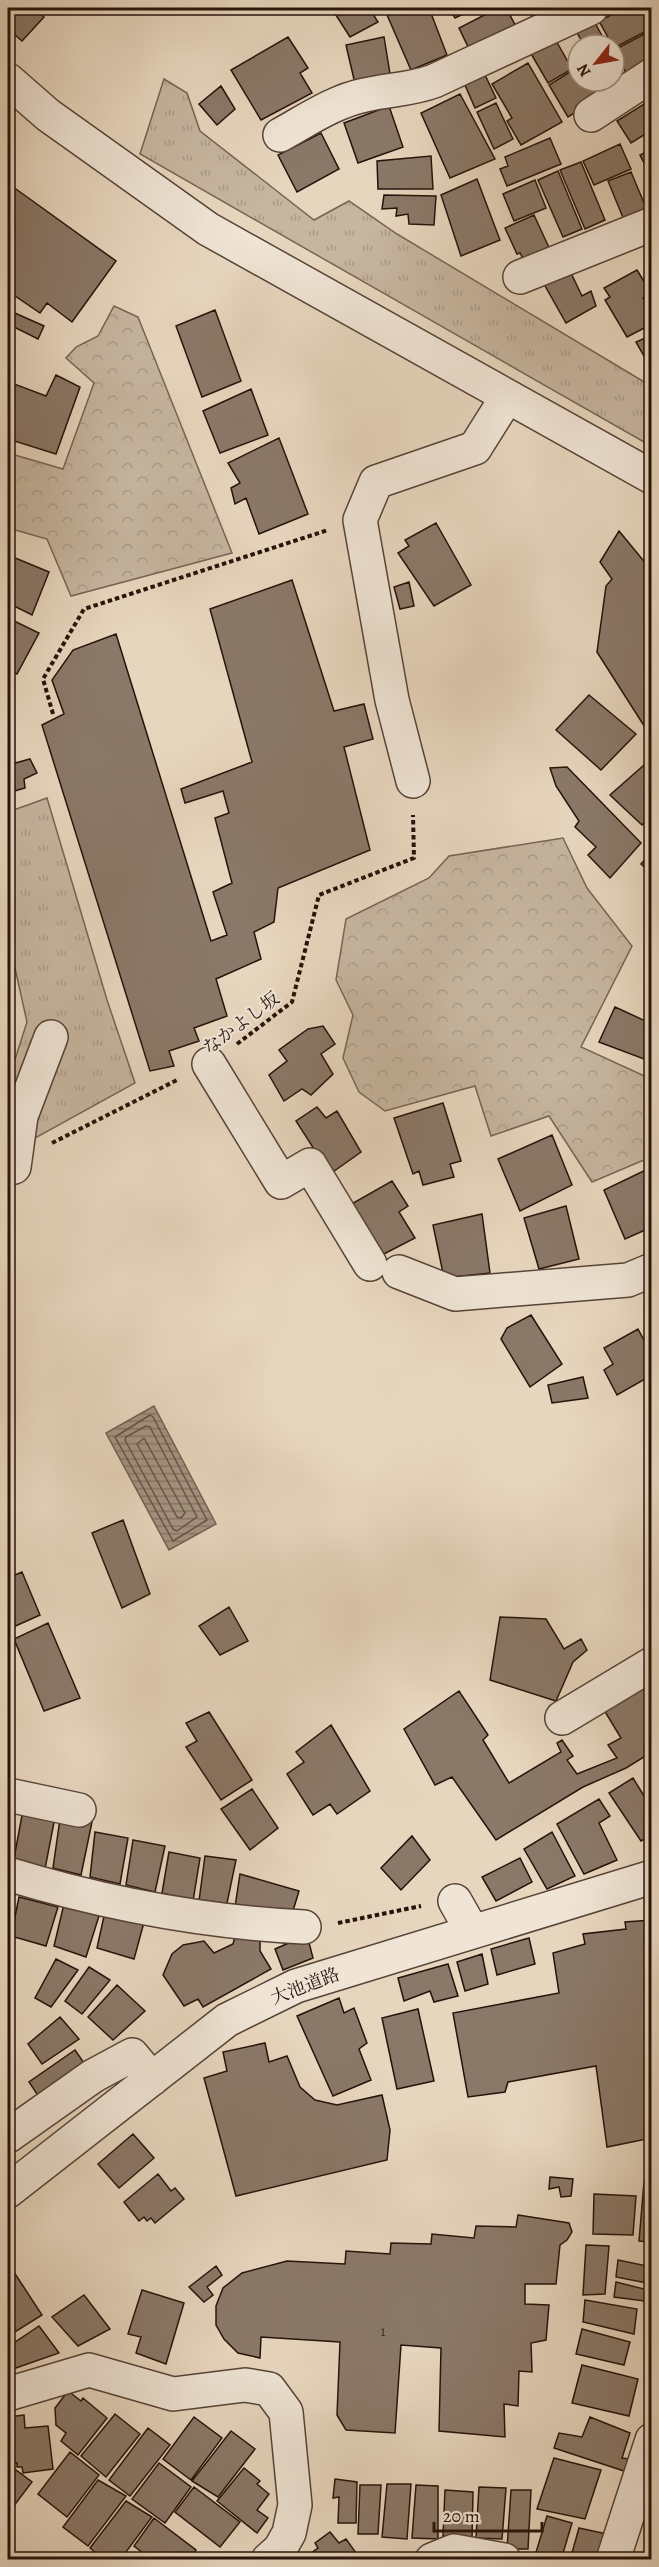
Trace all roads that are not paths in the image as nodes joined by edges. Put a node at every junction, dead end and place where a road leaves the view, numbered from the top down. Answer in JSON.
{"nodes":[{"id":1,"x":591,"y":8,"type":"edge"},
{"id":2,"x":651,"y":75,"type":"edge"},
{"id":3,"x":8,"y":80,"type":"edge"},
{"id":4,"x":591,"y":115,"type":"dead end"},
{"id":5,"x":280,"y":135,"type":"dead end"},
{"id":6,"x":651,"y":224,"type":"edge"},
{"id":7,"x":520,"y":277,"type":"dead end"},
{"id":8,"x":507,"y":397,"type":"junction"},
{"id":9,"x":651,"y":477,"type":"edge"},
{"id":10,"x":412,"y":781,"type":"road end"},
{"id":11,"x":51,"y":1037,"type":"dead end"},
{"id":12,"x":209,"y":1064,"type":"road end"},
{"id":13,"x":43,"y":1147,"type":"road end"},
{"id":14,"x":11,"y":1169,"type":"edge"},
{"id":15,"x":651,"y":1270,"type":"edge"},
{"id":16,"x":651,"y":1664,"type":"edge"},
{"id":17,"x":562,"y":1718,"type":"dead end"},
{"id":18,"x":8,"y":1795,"type":"edge"},
{"id":19,"x":79,"y":1810,"type":"dead end"},
{"id":20,"x":8,"y":1874,"type":"edge"},
{"id":21,"x":651,"y":1877,"type":"edge"},
{"id":22,"x":455,"y":1901,"type":"road end"},
{"id":23,"x":304,"y":1928,"type":"road end"},
{"id":24,"x":472,"y":1931,"type":"junction"},
{"id":25,"x":152,"y":2079,"type":"junction"},
{"id":26,"x":22,"y":2111,"type":"edge"},
{"id":27,"x":8,"y":2136,"type":"edge"},
{"id":28,"x":8,"y":2191,"type":"edge"},
{"id":29,"x":8,"y":2394,"type":"edge"},
{"id":30,"x":651,"y":2440,"type":"edge"},
{"id":31,"x":267,"y":2559,"type":"edge"},
{"id":32,"x":432,"y":2559,"type":"edge"},
{"id":33,"x":504,"y":2559,"type":"edge"},
{"id":34,"x":613,"y":2559,"type":"edge"}],
"edges":[{"from":1,"to":5,"type":"street"},
{"from":2,"to":4,"type":"street"},
{"from":3,"to":8,"type":"street"},
{"from":6,"to":7,"type":"street"},
{"from":8,"to":9,"type":"street"},
{"from":8,"to":10,"type":"street"},
{"from":11,"to":14,"type":"street"},
{"from":12,"to":15,"type":"street"},
{"from":13,"to":14,"type":"street"},
{"from":16,"to":17,"type":"street"},
{"from":18,"to":19,"type":"street"},
{"from":20,"to":23,"type":"street"},
{"from":21,"to":24,"type":"street","name":"大池道路"},
{"from":22,"to":24,"type":"street"},
{"from":24,"to":25,"type":"street","name":"大池道路"},
{"from":25,"to":26,"type":"street"},
{"from":25,"to":28,"type":"street","name":"大池道路"},
{"from":26,"to":27,"type":"street"},
{"from":29,"to":31,"type":"street"},
{"from":30,"to":34,"type":"street"},
{"from":32,"to":33,"type":"street"}]}
